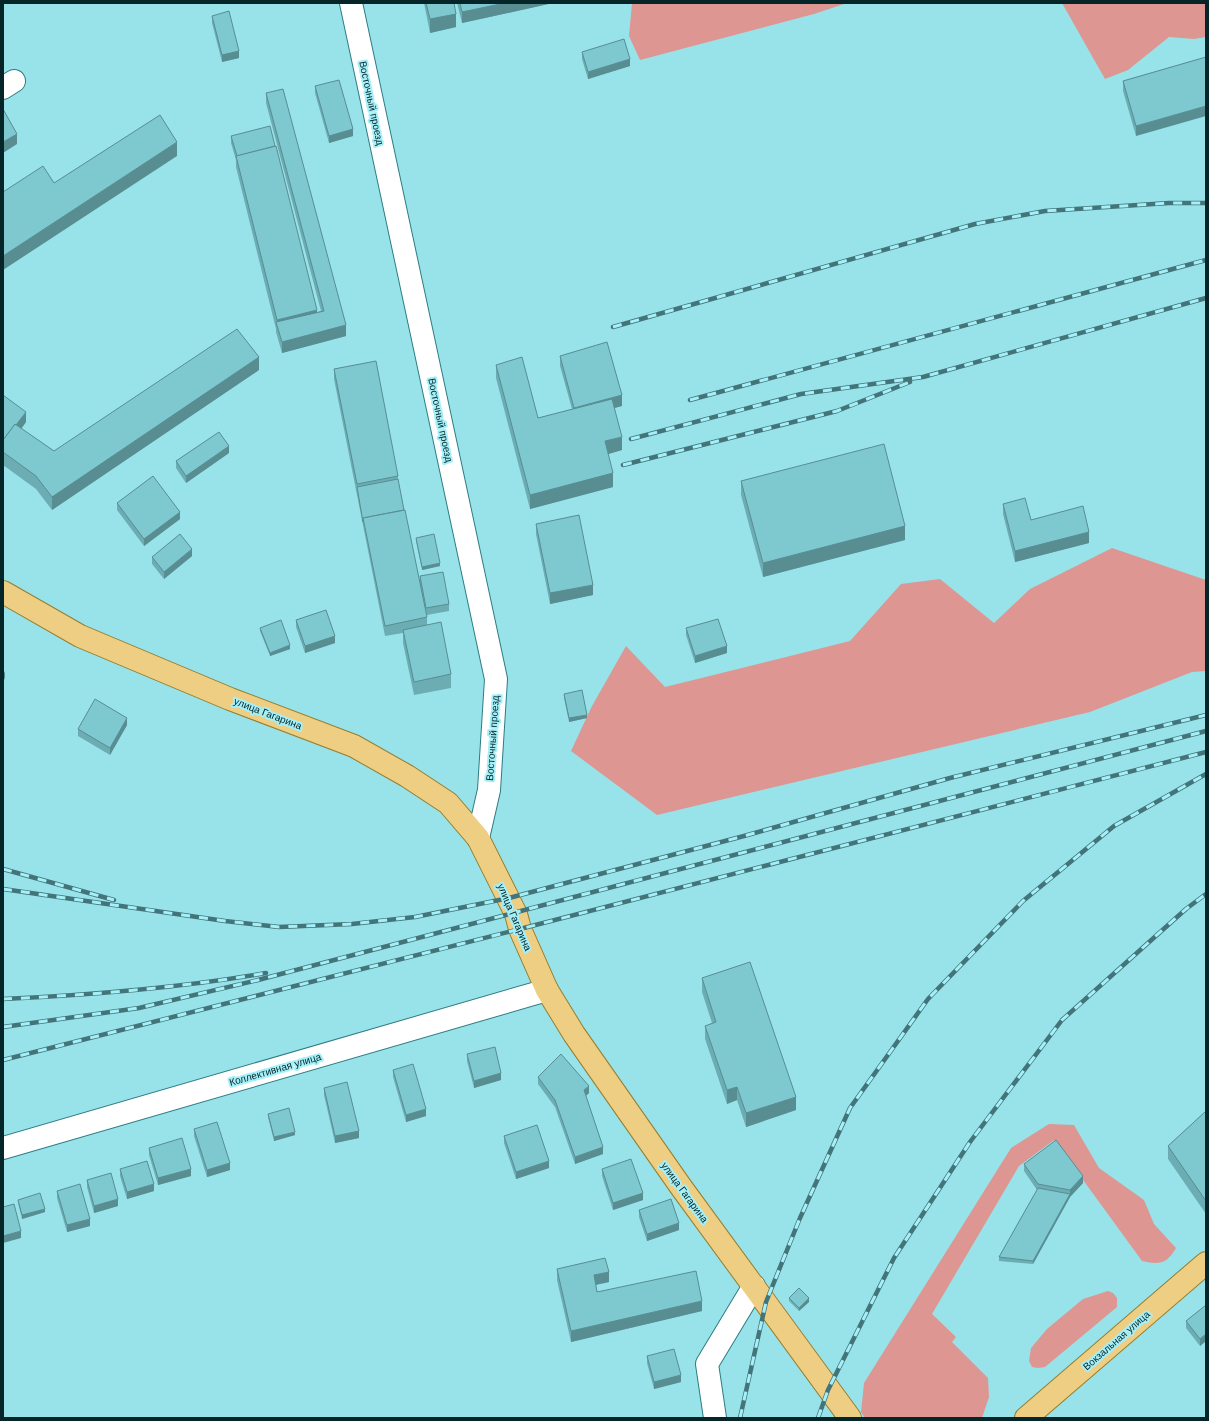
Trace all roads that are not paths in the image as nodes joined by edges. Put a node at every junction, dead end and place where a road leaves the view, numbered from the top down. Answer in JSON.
{"nodes":[{"id":1,"x":351,"y":3,"type":"edge"},
{"id":2,"x":3,"y":592,"type":"edge"},
{"id":3,"x":478,"y":838,"type":"junction"},
{"id":4,"x":547,"y":990,"type":"junction"},
{"id":5,"x":3,"y":1148,"type":"edge"},
{"id":6,"x":1206,"y":1263,"type":"edge"},
{"id":7,"x":754,"y":1286,"type":"junction"},
{"id":8,"x":715,"y":1418,"type":"edge"},
{"id":9,"x":850,"y":1418,"type":"edge"},
{"id":10,"x":1026,"y":1418,"type":"edge"}],
"edges":[{"from":1,"to":3,"type":"street","name":"Восточный проезд"},
{"from":2,"to":3,"type":"main road","name":"улица Гагарина"},
{"from":3,"to":4,"type":"main road","name":"улица Гагарина"},
{"from":4,"to":5,"type":"street","name":"Коллективная улица"},
{"from":4,"to":7,"type":"main road","name":"улица Гагарина"},
{"from":6,"to":10,"type":"main road","name":"Вокзальная улица"},
{"from":7,"to":8,"type":"street"},
{"from":7,"to":9,"type":"main road","name":"улица Гагарина"}]}
